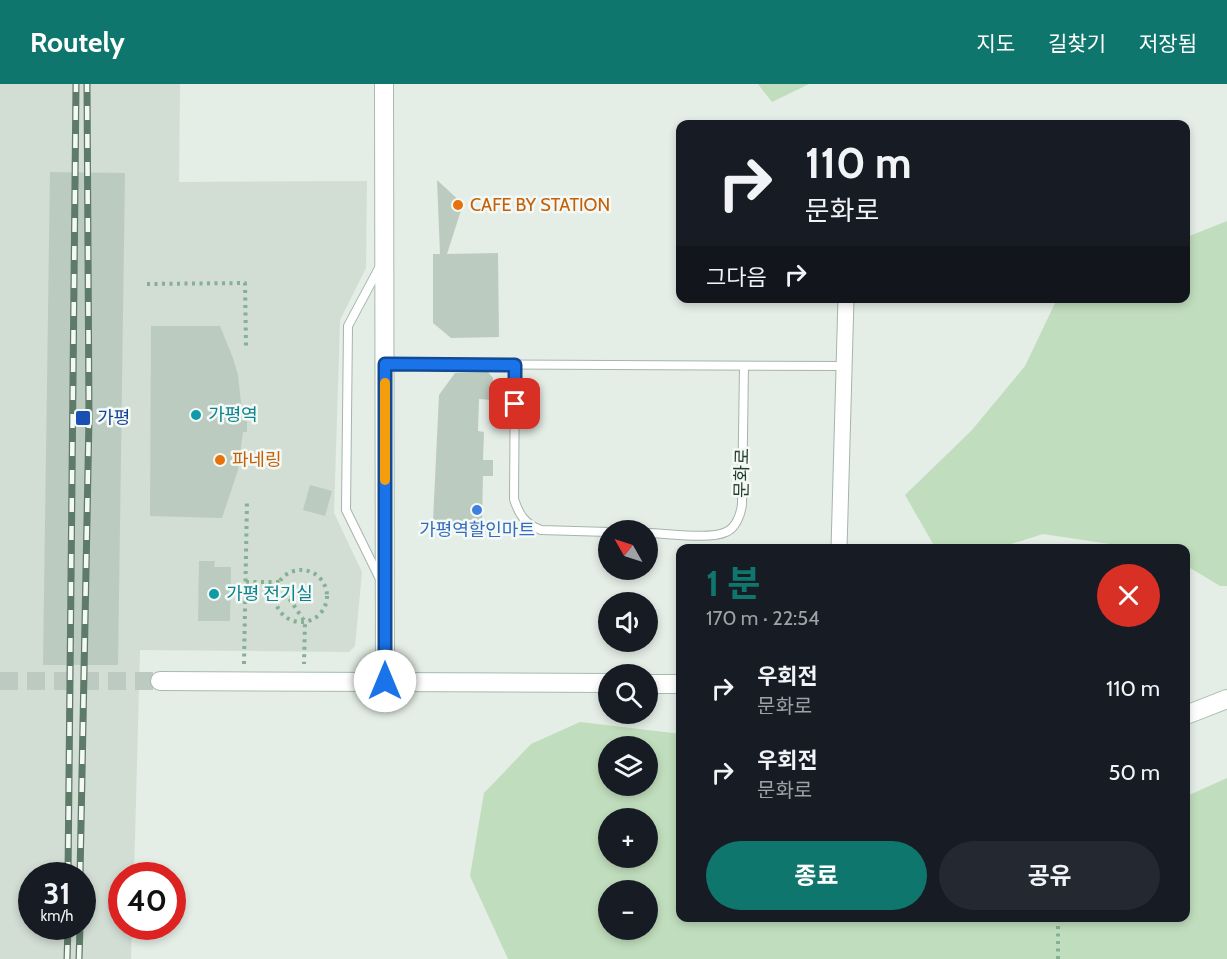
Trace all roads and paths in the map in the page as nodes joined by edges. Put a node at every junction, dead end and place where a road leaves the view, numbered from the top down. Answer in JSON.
{"nodes":[{"id":1,"x":384,"y":84,"type":"edge"},
{"id":2,"x":386,"y":257,"type":"junction"},
{"id":3,"x":147,"y":284,"type":"dead end"},
{"id":4,"x":846,"y":303,"type":"edge"},
{"id":5,"x":246,"y":346,"type":"dead end"},
{"id":6,"x":385,"y":364,"type":"junction"},
{"id":7,"x":515,"y":365,"type":"junction"},
{"id":8,"x":744,"y":366,"type":"junction"},
{"id":9,"x":844,"y":366,"type":"junction"},
{"id":10,"x":247,"y":500,"type":"dead end"},
{"id":11,"x":598,"y":532,"type":"edge"},
{"id":12,"x":658,"y":533,"type":"edge"},
{"id":13,"x":839,"y":544,"type":"edge"},
{"id":14,"x":246,"y":582,"type":"junction"},
{"id":15,"x":278,"y":582,"type":"junction"},
{"id":16,"x":385,"y":590,"type":"junction"},
{"id":17,"x":305,"y":622,"type":"junction"},
{"id":18,"x":243,"y":680,"type":"junction"},
{"id":19,"x":160,"y":681,"type":"tunnel mouth"},
{"id":20,"x":303,"y":681,"type":"junction"},
{"id":21,"x":385,"y":681,"type":"junction"},
{"id":22,"x":598,"y":683,"type":"edge"},
{"id":23,"x":658,"y":684,"type":"edge"},
{"id":24,"x":676,"y":684,"type":"edge"},
{"id":25,"x":1227,"y":699,"type":"edge"},
{"id":26,"x":1190,"y":713,"type":"edge"},
{"id":27,"x":1058,"y":922,"type":"edge"},
{"id":28,"x":1058,"y":959,"type":"edge"}],
"edges":[{"from":1,"to":2,"type":"street"},
{"from":2,"to":6,"type":"street"},
{"from":2,"to":16,"type":"lane"},
{"from":3,"to":5,"type":"path"},
{"from":4,"to":9,"type":"street"},
{"from":6,"to":7,"type":"lane"},
{"from":6,"to":16,"type":"street"},
{"from":7,"to":8,"type":"lane"},
{"from":7,"to":11,"type":"lane"},
{"from":8,"to":9,"type":"lane"},
{"from":8,"to":12,"type":"lane","name":"문화로"},
{"from":9,"to":13,"type":"street"},
{"from":10,"to":14,"type":"path"},
{"from":14,"to":15,"type":"path"},
{"from":14,"to":18,"type":"path"},
{"from":15,"to":17,"type":"path"},
{"from":15,"to":17,"type":"path"},
{"from":15,"to":17,"type":"path"},
{"from":16,"to":21,"type":"street"},
{"from":17,"to":20,"type":"path"},
{"from":18,"to":19,"type":"street"},
{"from":18,"to":20,"type":"street"},
{"from":20,"to":21,"type":"street"},
{"from":21,"to":22,"type":"street"},
{"from":23,"to":24,"type":"street"},
{"from":25,"to":26,"type":"street"},
{"from":27,"to":28,"type":"path"}]}
